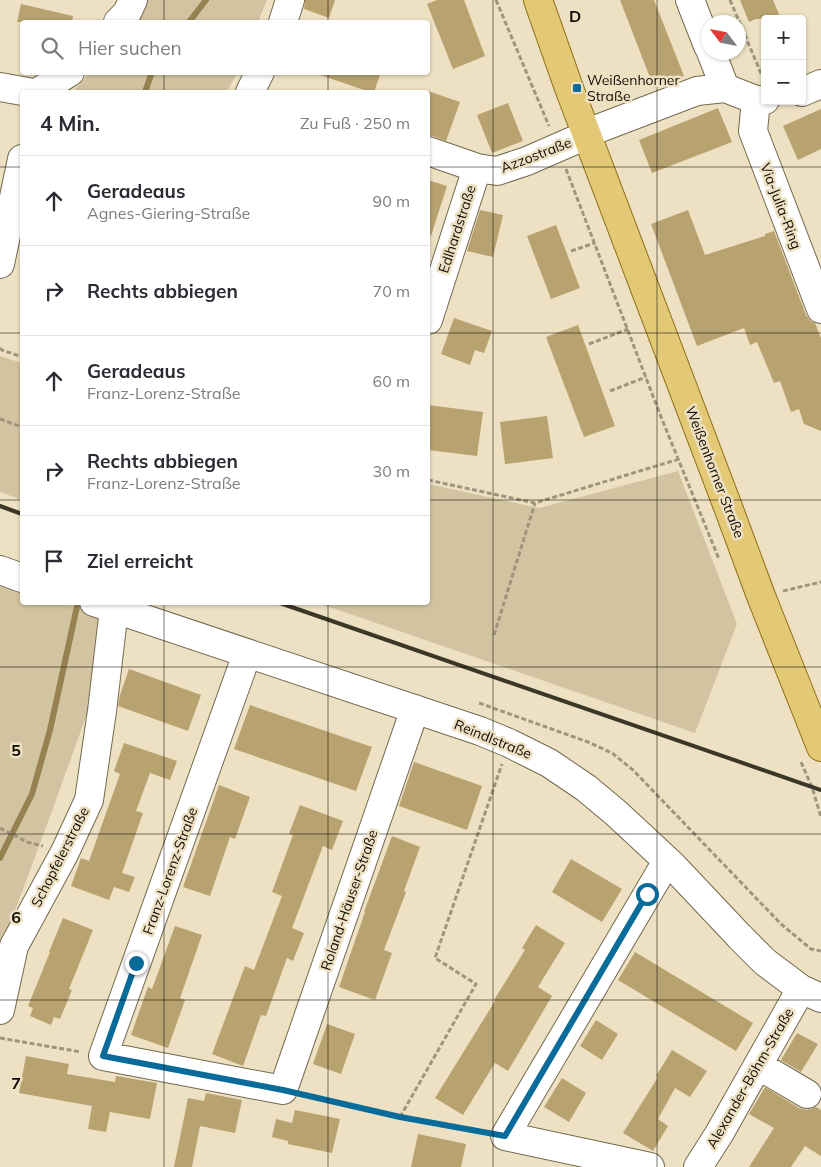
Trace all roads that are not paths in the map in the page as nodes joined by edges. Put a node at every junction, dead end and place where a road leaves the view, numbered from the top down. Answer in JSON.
{"nodes":[{"id":1,"x":133,"y":0,"type":"edge"},
{"id":2,"x":290,"y":0,"type":"edge"},
{"id":3,"x":538,"y":0,"type":"edge"},
{"id":4,"x":690,"y":0,"type":"edge"},
{"id":5,"x":120,"y":20,"type":"edge"},
{"id":6,"x":284,"y":20,"type":"edge"},
{"id":7,"x":701,"y":28,"type":"edge"},
{"id":8,"x":714,"y":60,"type":"edge"},
{"id":9,"x":65,"y":75,"type":"edge"},
{"id":10,"x":821,"y":84,"type":"edge"},
{"id":11,"x":0,"y":87,"type":"edge"},
{"id":12,"x":725,"y":88,"type":"junction"},
{"id":13,"x":41,"y":90,"type":"edge"},
{"id":14,"x":806,"y":90,"type":"edge"},
{"id":15,"x":20,"y":91,"type":"edge"},
{"id":16,"x":761,"y":94,"type":"edge"},
{"id":17,"x":761,"y":98,"type":"edge"},
{"id":18,"x":586,"y":134,"type":"junction"},
{"id":19,"x":430,"y":152,"type":"edge"},
{"id":20,"x":477,"y":168,"type":"junction"},
{"id":21,"x":20,"y":169,"type":"edge"},
{"id":22,"x":0,"y":264,"type":"edge"},
{"id":23,"x":821,"y":309,"type":"edge"},
{"id":24,"x":430,"y":314,"type":"edge"},
{"id":25,"x":0,"y":570,"type":"edge"},
{"id":26,"x":20,"y":577,"type":"edge"},
{"id":27,"x":102,"y":605,"type":"edge"},
{"id":28,"x":246,"y":654,"type":"junction"},
{"id":29,"x":416,"y":709,"type":"junction"},
{"id":30,"x":821,"y":747,"type":"edge"},
{"id":31,"x":667,"y":860,"type":"junction"},
{"id":32,"x":811,"y":994,"type":"edge"},
{"id":33,"x":0,"y":1010,"type":"edge"},
{"id":34,"x":758,"y":1065,"type":"junction"},
{"id":35,"x":283,"y":1090,"type":"joint"},
{"id":36,"x":806,"y":1094,"type":"dead end"},
{"id":37,"x":650,"y":1167,"type":"edge"},
{"id":38,"x":698,"y":1167,"type":"edge"}],
"edges":[{"from":1,"to":5,"type":"street"},
{"from":2,"to":6,"type":"street"},
{"from":3,"to":18,"type":"main road","name":"Weißenhorner Straße"},
{"from":4,"to":7,"type":"street"},
{"from":8,"to":12,"type":"street"},
{"from":9,"to":13,"type":"street"},
{"from":10,"to":14,"type":"street"},
{"from":11,"to":15,"type":"street"},
{"from":12,"to":16,"type":"street"},
{"from":12,"to":18,"type":"street","name":"Azzostraße"},
{"from":17,"to":23,"type":"street","name":"Via-Julia-Ring"},
{"from":18,"to":20,"type":"street","name":"Azzostraße"},
{"from":18,"to":30,"type":"main road","name":"Weißenhorner Straße"},
{"from":19,"to":20,"type":"street","name":"Azzostraße"},
{"from":20,"to":24,"type":"street","name":"Edlhardstraße"},
{"from":21,"to":22,"type":"street"},
{"from":25,"to":26,"type":"street"},
{"from":27,"to":28,"type":"street","name":"Reindlstraße"},
{"from":27,"to":33,"type":"street","name":"Schopfelerstraße"},
{"from":28,"to":29,"type":"street","name":"Reindlstraße"},
{"from":28,"to":35,"type":"street","name":"Franz-Lorenz-Straße"},
{"from":29,"to":31,"type":"street","name":"Reindlstraße"},
{"from":29,"to":35,"type":"street","name":"Roland-Häuser-Straße"},
{"from":31,"to":32,"type":"street","name":"Reindlstraße"},
{"from":31,"to":37,"type":"street"},
{"from":32,"to":34,"type":"street","name":"Alexander-Böhm-Straße"},
{"from":34,"to":36,"type":"street"},
{"from":34,"to":38,"type":"street","name":"Alexander-Böhm-Straße"}]}
